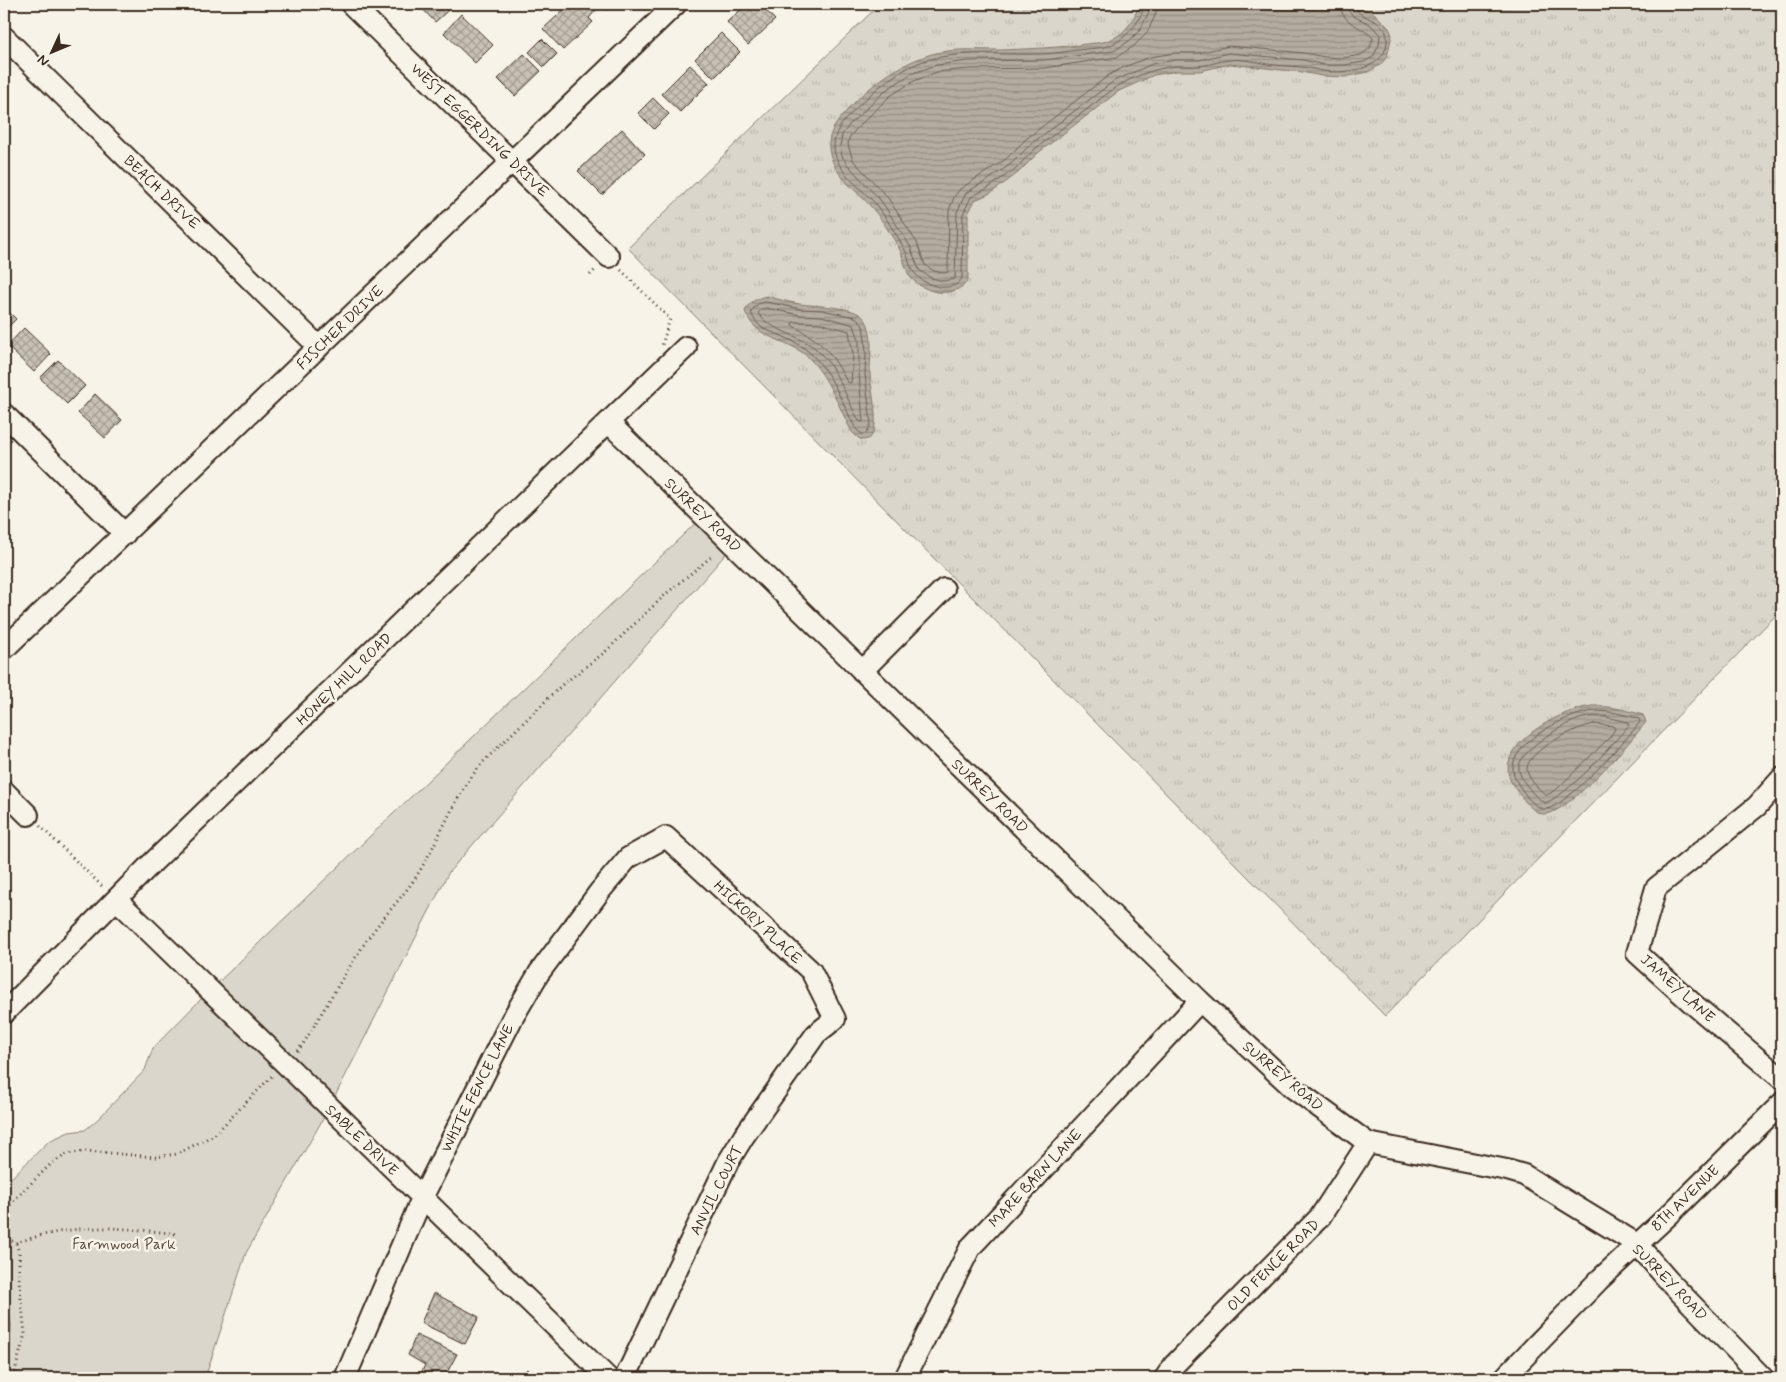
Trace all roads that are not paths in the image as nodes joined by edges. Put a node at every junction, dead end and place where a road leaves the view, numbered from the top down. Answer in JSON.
{"nodes":[{"id":1,"x":351,"y":4,"type":"edge"},
{"id":2,"x":676,"y":4,"type":"edge"},
{"id":3,"x":4,"y":37,"type":"edge"},
{"id":4,"x":513,"y":161,"type":"junction"},
{"id":5,"x":608,"y":257,"type":"road end"},
{"id":6,"x":319,"y":347,"type":"junction"},
{"id":7,"x":686,"y":347,"type":"dead end"},
{"id":8,"x":4,"y":414,"type":"edge"},
{"id":9,"x":608,"y":422,"type":"junction"},
{"id":10,"x":125,"y":534,"type":"junction"},
{"id":11,"x":944,"y":590,"type":"dead end"},
{"id":12,"x":4,"y":649,"type":"edge"},
{"id":13,"x":862,"y":671,"type":"junction"},
{"id":14,"x":1782,"y":778,"type":"edge"},
{"id":15,"x":4,"y":791,"type":"edge"},
{"id":16,"x":28,"y":815,"type":"road end"},
{"id":17,"x":666,"y":837,"type":"joint"},
{"id":18,"x":117,"y":900,"type":"junction"},
{"id":19,"x":1200,"y":1001,"type":"junction"},
{"id":20,"x":4,"y":1013,"type":"edge"},
{"id":21,"x":835,"y":1019,"type":"joint"},
{"id":22,"x":1782,"y":1078,"type":"edge"},
{"id":23,"x":1782,"y":1103,"type":"edge"},
{"id":24,"x":1368,"y":1143,"type":"junction"},
{"id":25,"x":422,"y":1198,"type":"junction"},
{"id":26,"x":1637,"y":1244,"type":"junction"},
{"id":27,"x":345,"y":1378,"type":"edge"},
{"id":28,"x":608,"y":1378,"type":"edge"},
{"id":29,"x":625,"y":1378,"type":"edge"},
{"id":30,"x":905,"y":1378,"type":"edge"},
{"id":31,"x":1165,"y":1378,"type":"edge"},
{"id":32,"x":1504,"y":1378,"type":"edge"},
{"id":33,"x":1763,"y":1378,"type":"edge"}],
"edges":[{"from":1,"to":4,"type":"street","name":"WEST EGGERDING DRIVE"},
{"from":2,"to":4,"type":"street","name":"FISCHER DRIVE"},
{"from":3,"to":6,"type":"street","name":"BEACH DRIVE"},
{"from":4,"to":5,"type":"street","name":"WEST EGGERDING DRIVE"},
{"from":4,"to":6,"type":"street","name":"FISCHER DRIVE"},
{"from":6,"to":10,"type":"street","name":"FISCHER DRIVE"},
{"from":7,"to":9,"type":"street","name":"HONEY HILL ROAD"},
{"from":8,"to":10,"type":"street"},
{"from":9,"to":13,"type":"street","name":"SURREY ROAD"},
{"from":9,"to":18,"type":"street","name":"HONEY HILL ROAD"},
{"from":10,"to":12,"type":"street","name":"FISCHER DRIVE"},
{"from":11,"to":13,"type":"street"},
{"from":13,"to":19,"type":"street","name":"SURREY ROAD"},
{"from":14,"to":22,"type":"street","name":"JAMEY LANE"},
{"from":15,"to":16,"type":"street"},
{"from":17,"to":21,"type":"street","name":"HICKORY PLACE"},
{"from":17,"to":25,"type":"street","name":"WHITE FENCE LANE"},
{"from":18,"to":20,"type":"street","name":"HONEY HILL ROAD"},
{"from":18,"to":25,"type":"street","name":"SABLE DRIVE"},
{"from":19,"to":24,"type":"street","name":"SURREY ROAD"},
{"from":19,"to":30,"type":"street","name":"MARE BARN LANE"},
{"from":21,"to":29,"type":"street","name":"ANVIL COURT"},
{"from":23,"to":26,"type":"street","name":"8TH AVENUE"},
{"from":24,"to":26,"type":"street","name":"SURREY ROAD"},
{"from":24,"to":31,"type":"street","name":"OLD FENCE ROAD"},
{"from":25,"to":27,"type":"street","name":"WHITE FENCE LANE"},
{"from":25,"to":28,"type":"street","name":"SABLE DRIVE"},
{"from":26,"to":32,"type":"street","name":"8TH AVENUE"},
{"from":26,"to":33,"type":"street","name":"SURREY ROAD"}]}
